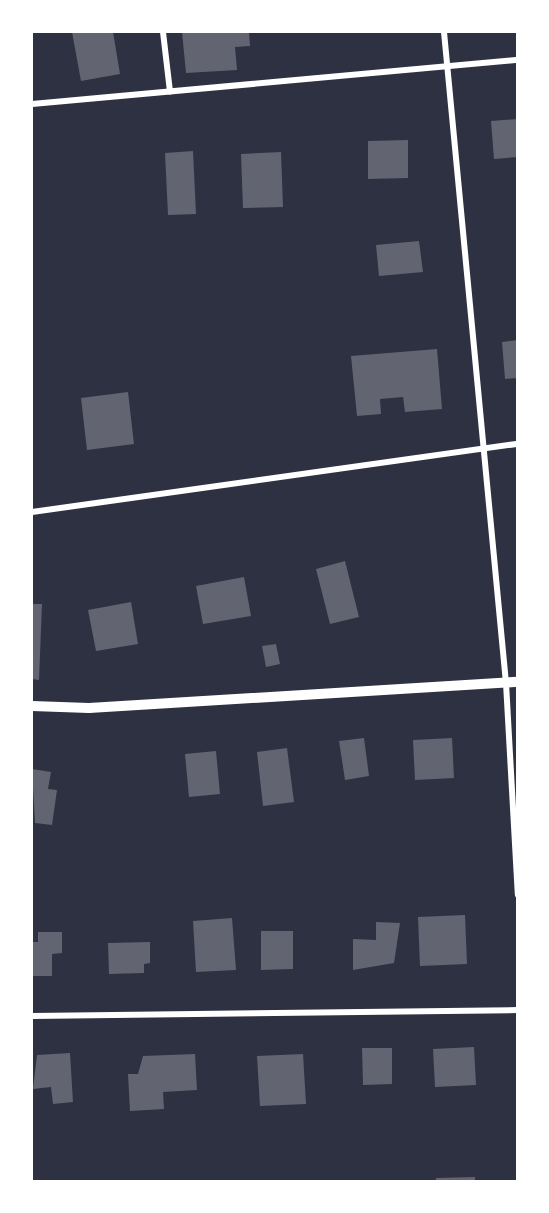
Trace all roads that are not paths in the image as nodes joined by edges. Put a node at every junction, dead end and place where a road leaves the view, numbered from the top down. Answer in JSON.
{"nodes":[{"id":1,"x":163,"y":32,"type":"edge"},
{"id":2,"x":444,"y":32,"type":"edge"},
{"id":3,"x":518,"y":60,"type":"edge"},
{"id":4,"x":448,"y":68,"type":"junction"},
{"id":5,"x":170,"y":92,"type":"junction"},
{"id":6,"x":32,"y":104,"type":"edge"},
{"id":7,"x":518,"y":444,"type":"edge"},
{"id":8,"x":483,"y":449,"type":"junction"},
{"id":9,"x":32,"y":512,"type":"edge"},
{"id":10,"x":512,"y":683,"type":"edge"},
{"id":11,"x":32,"y":706,"type":"edge"},
{"id":12,"x":518,"y":894,"type":"edge"},
{"id":13,"x":518,"y":1010,"type":"edge"},
{"id":14,"x":32,"y":1017,"type":"edge"}],
"edges":[{"from":1,"to":5,"type":"street"},
{"from":2,"to":4,"type":"street"},
{"from":3,"to":4,"type":"street"},
{"from":4,"to":5,"type":"street"},
{"from":4,"to":8,"type":"street"},
{"from":5,"to":6,"type":"street"},
{"from":7,"to":8,"type":"street"},
{"from":8,"to":9,"type":"street"},
{"from":8,"to":10,"type":"street"},
{"from":10,"to":11,"type":"street"},
{"from":10,"to":12,"type":"street"},
{"from":13,"to":14,"type":"street"}]}
